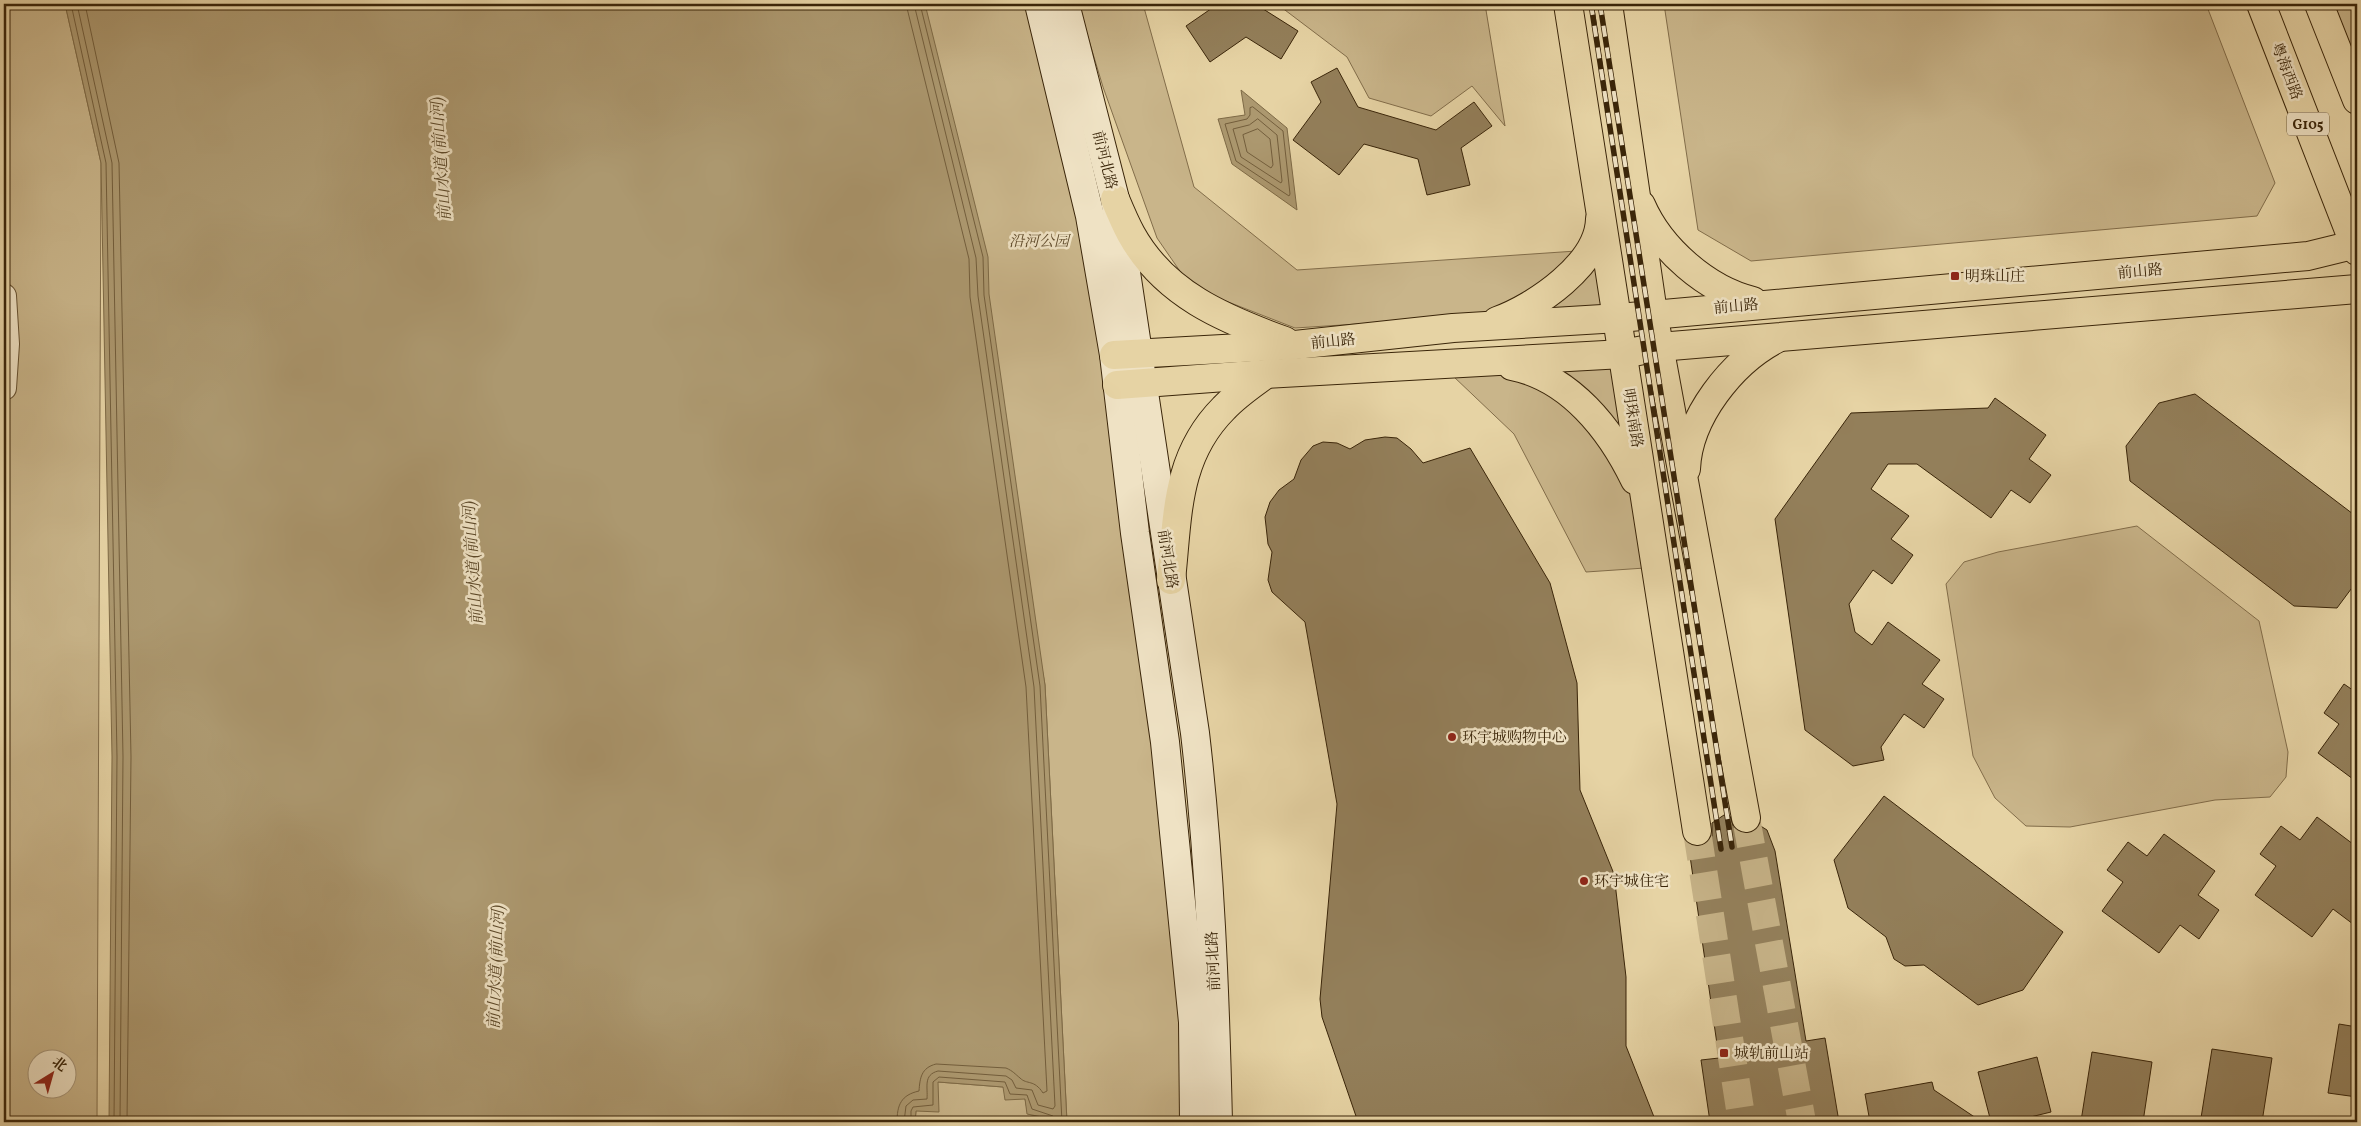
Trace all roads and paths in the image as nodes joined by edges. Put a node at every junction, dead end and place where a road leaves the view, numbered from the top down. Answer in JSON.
{"nodes":[{"id":1,"x":1039,"y":4,"type":"edge"},
{"id":2,"x":1065,"y":4,"type":"edge"},
{"id":3,"x":1568,"y":4,"type":"edge"},
{"id":4,"x":1608,"y":4,"type":"edge"},
{"id":5,"x":2261,"y":4,"type":"edge"},
{"id":6,"x":2319,"y":4,"type":"edge"},
{"id":7,"x":2357,"y":100,"type":"edge"},
{"id":8,"x":1635,"y":189,"type":"junction"},
{"id":9,"x":1115,"y":199,"type":"junction"},
{"id":10,"x":1600,"y":205,"type":"junction"},
{"id":11,"x":2356,"y":247,"type":"edge"},
{"id":12,"x":2357,"y":289,"type":"edge"},
{"id":13,"x":4,"y":296,"type":"edge"},
{"id":14,"x":1774,"y":303,"type":"junction"},
{"id":15,"x":1653,"y":314,"type":"junction"},
{"id":16,"x":1619,"y":318,"type":"junction"},
{"id":17,"x":1480,"y":326,"type":"junction"},
{"id":18,"x":1779,"y":337,"type":"junction"},
{"id":19,"x":1295,"y":345,"type":"junction"},
{"id":20,"x":1659,"y":347,"type":"junction"},
{"id":21,"x":1126,"y":354,"type":"junction"},
{"id":22,"x":1623,"y":354,"type":"junction"},
{"id":23,"x":1488,"y":362,"type":"junction"},
{"id":24,"x":1266,"y":374,"type":"junction"},
{"id":25,"x":1129,"y":384,"type":"junction"},
{"id":26,"x":4,"y":388,"type":"edge"},
{"id":27,"x":1685,"y":485,"type":"junction"},
{"id":28,"x":1648,"y":513,"type":"junction"},
{"id":29,"x":1171,"y":580,"type":"junction"},
{"id":30,"x":1746,"y":818,"type":"tunnel mouth"},
{"id":31,"x":1697,"y":831,"type":"tunnel mouth"},
{"id":32,"x":1194,"y":1122,"type":"edge"},
{"id":33,"x":1218,"y":1122,"type":"edge"}],
"edges":[{"from":1,"to":21,"type":"main road","name":"前河北路"},
{"from":2,"to":9,"type":"main road","name":"前河北路"},
{"from":3,"to":10,"type":"main road","name":"明珠南路"},
{"from":4,"to":8,"type":"main road"},
{"from":5,"to":11,"type":"main road","name":"粤海西路","number":"G105"},
{"from":6,"to":7,"type":"main road"},
{"from":8,"to":14,"type":"main road"},
{"from":8,"to":15,"type":"main road"},
{"from":9,"to":19,"type":"main road"},
{"from":9,"to":21,"type":"main road","name":"前河北路"},
{"from":10,"to":16,"type":"main road","name":"明珠南路"},
{"from":10,"to":17,"type":"main road"},
{"from":11,"to":14,"type":"main road","name":"前山路"},
{"from":12,"to":18,"type":"main road","name":"前山路"},
{"from":13,"to":26,"type":"street"},
{"from":14,"to":15,"type":"main road","name":"前山路"},
{"from":15,"to":16,"type":"main road","name":"前山路"},
{"from":15,"to":20,"type":"main road"},
{"from":16,"to":17,"type":"main road","name":"前山路"},
{"from":16,"to":22,"type":"main road","name":"明珠南路"},
{"from":17,"to":19,"type":"main road","name":"前山路"},
{"from":18,"to":20,"type":"main road","name":"前山路"},
{"from":18,"to":27,"type":"main road"},
{"from":19,"to":21,"type":"main road","name":"前山路"},
{"from":20,"to":22,"type":"main road","name":"前山路"},
{"from":20,"to":27,"type":"main road"},
{"from":21,"to":25,"type":"main road","name":"前河北路"},
{"from":22,"to":23,"type":"main road","name":"前山路"},
{"from":22,"to":28,"type":"main road","name":"明珠南路"},
{"from":23,"to":24,"type":"main road","name":"前山路"},
{"from":23,"to":28,"type":"main road"},
{"from":24,"to":25,"type":"main road","name":"前山路"},
{"from":24,"to":29,"type":"main road"},
{"from":25,"to":29,"type":"main road","name":"前河北路"},
{"from":25,"to":32,"type":"main road","name":"前河北路"},
{"from":27,"to":30,"type":"main road"},
{"from":28,"to":31,"type":"main road","name":"明珠南路"},
{"from":29,"to":33,"type":"main road","name":"前河北路"}]}
